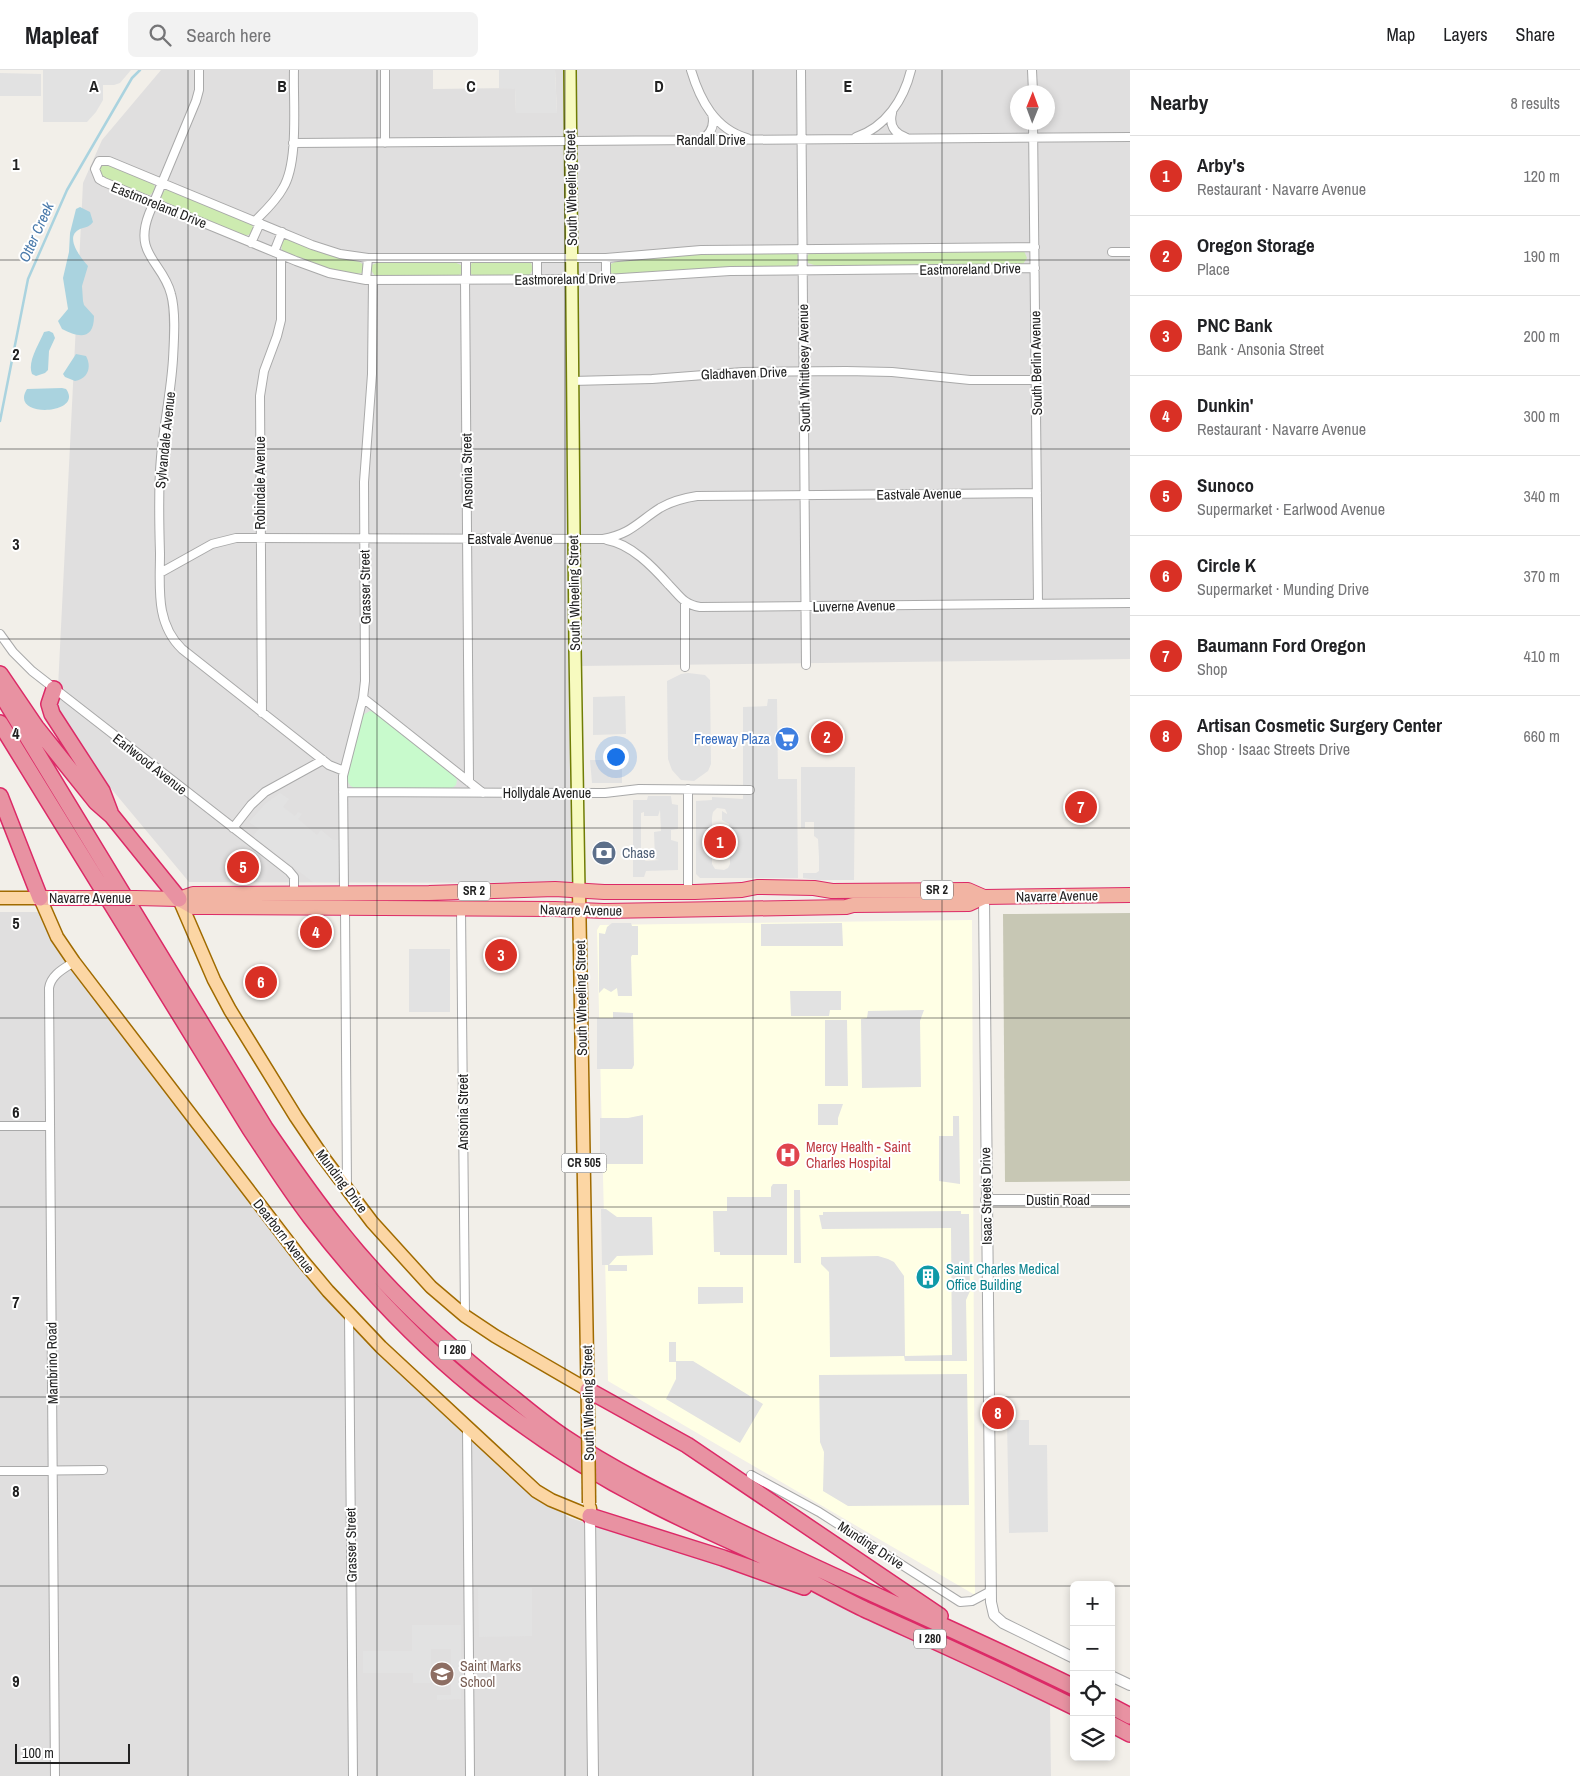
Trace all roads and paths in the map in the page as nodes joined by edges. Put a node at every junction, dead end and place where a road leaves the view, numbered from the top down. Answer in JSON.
{"nodes":[{"id":1,"x":199,"y":70,"type":"edge"},
{"id":2,"x":294,"y":70,"type":"edge"},
{"id":3,"x":385,"y":70,"type":"edge"},
{"id":4,"x":570,"y":70,"type":"edge"},
{"id":5,"x":691,"y":70,"type":"edge"},
{"id":6,"x":801,"y":70,"type":"edge"},
{"id":7,"x":911,"y":70,"type":"edge"},
{"id":8,"x":1032,"y":70,"type":"edge"},
{"id":9,"x":1033,"y":85,"type":"edge"},
{"id":10,"x":893,"y":109,"type":"junction"},
{"id":11,"x":711,"y":113,"type":"junction"},
{"id":12,"x":1033,"y":130,"type":"edge"},
{"id":13,"x":1130,"y":137,"type":"edge"},
{"id":14,"x":1033,"y":138,"type":"junction"},
{"id":15,"x":846,"y":139,"type":"junction"},
{"id":16,"x":910,"y":139,"type":"junction"},
{"id":17,"x":754,"y":140,"type":"junction"},
{"id":18,"x":802,"y":140,"type":"junction"},
{"id":19,"x":697,"y":141,"type":"junction"},
{"id":20,"x":570,"y":142,"type":"junction"},
{"id":21,"x":293,"y":143,"type":"junction"},
{"id":22,"x":385,"y":143,"type":"junction"},
{"id":23,"x":162,"y":182,"type":"junction"},
{"id":24,"x":154,"y":202,"type":"junction"},
{"id":25,"x":258,"y":222,"type":"junction"},
{"id":26,"x":282,"y":232,"type":"junction"},
{"id":27,"x":252,"y":243,"type":"junction"},
{"id":28,"x":1034,"y":247,"type":"junction"},
{"id":29,"x":803,"y":249,"type":"junction"},
{"id":30,"x":1112,"y":252,"type":"dead end"},
{"id":31,"x":1130,"y":252,"type":"edge"},
{"id":32,"x":278,"y":254,"type":"junction"},
{"id":33,"x":368,"y":258,"type":"junction"},
{"id":34,"x":537,"y":258,"type":"junction"},
{"id":35,"x":572,"y":258,"type":"junction"},
{"id":36,"x":606,"y":258,"type":"junction"},
{"id":37,"x":466,"y":259,"type":"junction"},
{"id":38,"x":1035,"y":268,"type":"junction"},
{"id":39,"x":803,"y":270,"type":"junction"},
{"id":40,"x":537,"y":279,"type":"junction"},
{"id":41,"x":572,"y":279,"type":"junction"},
{"id":42,"x":606,"y":279,"type":"junction"},
{"id":43,"x":370,"y":280,"type":"junction"},
{"id":44,"x":465,"y":280,"type":"junction"},
{"id":45,"x":804,"y":371,"type":"junction"},
{"id":46,"x":1036,"y":380,"type":"junction"},
{"id":47,"x":572,"y":381,"type":"junction"},
{"id":48,"x":1037,"y":492,"type":"junction"},
{"id":49,"x":805,"y":495,"type":"junction"},
{"id":50,"x":261,"y":538,"type":"junction"},
{"id":51,"x":364,"y":538,"type":"junction"},
{"id":52,"x":468,"y":539,"type":"junction"},
{"id":53,"x":574,"y":539,"type":"junction"},
{"id":54,"x":603,"y":539,"type":"junction"},
{"id":55,"x":160,"y":573,"type":"junction"},
{"id":56,"x":685,"y":602,"type":"junction"},
{"id":57,"x":1130,"y":603,"type":"edge"},
{"id":58,"x":1038,"y":604,"type":"junction"},
{"id":59,"x":806,"y":607,"type":"junction"},
{"id":60,"x":0,"y":634,"type":"edge"},
{"id":61,"x":806,"y":665,"type":"dead end"},
{"id":62,"x":685,"y":668,"type":"dead end"},
{"id":63,"x":0,"y":674,"type":"edge"},
{"id":64,"x":54,"y":689,"type":"junction"},
{"id":65,"x":0,"y":692,"type":"edge"},
{"id":66,"x":363,"y":698,"type":"junction"},
{"id":67,"x":262,"y":713,"type":"junction"},
{"id":68,"x":0,"y":723,"type":"edge"},
{"id":69,"x":323,"y":760,"type":"junction"},
{"id":70,"x":344,"y":771,"type":"junction"},
{"id":71,"x":469,"y":782,"type":"junction"},
{"id":72,"x":688,"y":789,"type":"junction"},
{"id":73,"x":750,"y":790,"type":"dead end"},
{"id":74,"x":343,"y":792,"type":"junction"},
{"id":75,"x":483,"y":793,"type":"junction"},
{"id":76,"x":578,"y":793,"type":"junction"},
{"id":77,"x":0,"y":796,"type":"edge"},
{"id":78,"x":112,"y":816,"type":"junction"},
{"id":79,"x":233,"y":828,"type":"junction"},
{"id":80,"x":806,"y":888,"type":"junction"},
{"id":81,"x":915,"y":890,"type":"junction"},
{"id":82,"x":579,"y":891,"type":"junction"},
{"id":83,"x":315,"y":892,"type":"junction"},
{"id":84,"x":343,"y":892,"type":"junction"},
{"id":85,"x":688,"y":892,"type":"junction"},
{"id":86,"x":294,"y":894,"type":"junction"},
{"id":87,"x":1130,"y":895,"type":"edge"},
{"id":88,"x":984,"y":896,"type":"junction"},
{"id":89,"x":0,"y":898,"type":"edge"},
{"id":90,"x":40,"y":898,"type":"junction"},
{"id":91,"x":179,"y":899,"type":"junction"},
{"id":92,"x":853,"y":905,"type":"junction"},
{"id":93,"x":231,"y":908,"type":"junction"},
{"id":94,"x":294,"y":908,"type":"junction"},
{"id":95,"x":345,"y":908,"type":"junction"},
{"id":96,"x":461,"y":909,"type":"junction"},
{"id":97,"x":579,"y":910,"type":"junction"},
{"id":98,"x":695,"y":910,"type":"junction"},
{"id":99,"x":74,"y":962,"type":"junction"},
{"id":100,"x":0,"y":1126,"type":"edge"},
{"id":101,"x":49,"y":1126,"type":"junction"},
{"id":102,"x":347,"y":1191,"type":"junction"},
{"id":103,"x":986,"y":1200,"type":"junction"},
{"id":104,"x":1130,"y":1200,"type":"edge"},
{"id":105,"x":349,"y":1314,"type":"junction"},
{"id":106,"x":465,"y":1316,"type":"junction"},
{"id":107,"x":588,"y":1390,"type":"junction"},
{"id":108,"x":467,"y":1428,"type":"junction"},
{"id":109,"x":103,"y":1470,"type":"dead end"},
{"id":110,"x":0,"y":1471,"type":"edge"},
{"id":111,"x":53,"y":1472,"type":"junction"},
{"id":112,"x":751,"y":1474,"type":"dead end"},
{"id":113,"x":590,"y":1509,"type":"junction"},
{"id":114,"x":991,"y":1591,"type":"junction"},
{"id":115,"x":861,"y":1607,"type":"junction"},
{"id":116,"x":997,"y":1650,"type":"junction"},
{"id":117,"x":1070,"y":1656,"type":"edge"},
{"id":118,"x":1115,"y":1678,"type":"edge"},
{"id":119,"x":1070,"y":1685,"type":"edge"},
{"id":120,"x":1130,"y":1685,"type":"edge"},
{"id":121,"x":1070,"y":1705,"type":"edge"},
{"id":122,"x":1115,"y":1708,"type":"edge"},
{"id":123,"x":1130,"y":1716,"type":"edge"},
{"id":124,"x":1115,"y":1726,"type":"edge"},
{"id":125,"x":1130,"y":1734,"type":"edge"},
{"id":126,"x":55,"y":1776,"type":"edge"},
{"id":127,"x":353,"y":1776,"type":"edge"},
{"id":128,"x":470,"y":1776,"type":"edge"},
{"id":129,"x":593,"y":1776,"type":"edge"}],
"edges":[{"from":1,"to":23,"type":"street","name":"Sylvandale Avenue"},
{"from":2,"to":21,"type":"street"},
{"from":3,"to":22,"type":"street"},
{"from":4,"to":20,"type":"main road","name":"South Wheeling Street"},
{"from":5,"to":11,"type":"street"},
{"from":6,"to":18,"type":"street","name":"South Whittlesey Avenue"},
{"from":7,"to":10,"type":"street"},
{"from":8,"to":9,"type":"street"},
{"from":10,"to":15,"type":"street"},
{"from":10,"to":16,"type":"street"},
{"from":11,"to":17,"type":"street"},
{"from":11,"to":19,"type":"street"},
{"from":12,"to":14,"type":"street","name":"South Berlin Avenue"},
{"from":13,"to":14,"type":"street","name":"Randall Drive"},
{"from":14,"to":16,"type":"street","name":"Randall Drive"},
{"from":14,"to":28,"type":"street","name":"South Berlin Avenue"},
{"from":15,"to":16,"type":"street","name":"Randall Drive"},
{"from":15,"to":18,"type":"street","name":"Randall Drive"},
{"from":17,"to":18,"type":"street","name":"Randall Drive"},
{"from":17,"to":19,"type":"street","name":"Randall Drive"},
{"from":18,"to":29,"type":"street","name":"South Whittlesey Avenue"},
{"from":19,"to":20,"type":"street","name":"Randall Drive"},
{"from":20,"to":22,"type":"street","name":"Randall Drive"},
{"from":20,"to":35,"type":"main road","name":"South Wheeling Street"},
{"from":21,"to":22,"type":"street","name":"Randall Drive"},
{"from":21,"to":25,"type":"street"},
{"from":23,"to":24,"type":"street","name":"Sylvandale Avenue"},
{"from":23,"to":24,"type":"street","name":"Eastmoreland Drive"},
{"from":23,"to":25,"type":"street","name":"Eastmoreland Drive"},
{"from":24,"to":27,"type":"street","name":"Eastmoreland Drive"},
{"from":24,"to":55,"type":"street","name":"Sylvandale Avenue"},
{"from":25,"to":26,"type":"street","name":"Eastmoreland Drive"},
{"from":25,"to":27,"type":"street"},
{"from":26,"to":32,"type":"street"},
{"from":26,"to":33,"type":"street","name":"Eastmoreland Drive"},
{"from":27,"to":32,"type":"street","name":"Eastmoreland Drive"},
{"from":28,"to":29,"type":"street","name":"Eastmoreland Drive"},
{"from":28,"to":38,"type":"street","name":"South Berlin Avenue"},
{"from":29,"to":36,"type":"street","name":"Eastmoreland Drive"},
{"from":29,"to":39,"type":"street","name":"South Whittlesey Avenue"},
{"from":30,"to":31,"type":"street"},
{"from":32,"to":43,"type":"street","name":"Eastmoreland Drive"},
{"from":32,"to":50,"type":"street","name":"Robindale Avenue"},
{"from":33,"to":37,"type":"street","name":"Eastmoreland Drive"},
{"from":33,"to":43,"type":"street","name":"Grasser Street"},
{"from":34,"to":35,"type":"street","name":"Eastmoreland Drive"},
{"from":34,"to":37,"type":"street","name":"Eastmoreland Drive"},
{"from":34,"to":40,"type":"street"},
{"from":35,"to":36,"type":"street","name":"Eastmoreland Drive"},
{"from":35,"to":41,"type":"main road","name":"South Wheeling Street"},
{"from":36,"to":42,"type":"street"},
{"from":37,"to":44,"type":"street","name":"Ansonia Street"},
{"from":38,"to":39,"type":"street","name":"Eastmoreland Drive"},
{"from":38,"to":46,"type":"street","name":"South Berlin Avenue"},
{"from":39,"to":42,"type":"street","name":"Eastmoreland Drive"},
{"from":39,"to":45,"type":"street","name":"South Whittlesey Avenue"},
{"from":40,"to":41,"type":"street","name":"Eastmoreland Drive"},
{"from":40,"to":44,"type":"street","name":"Eastmoreland Drive"},
{"from":41,"to":42,"type":"street","name":"Eastmoreland Drive"},
{"from":41,"to":47,"type":"main road","name":"South Wheeling Street"},
{"from":43,"to":44,"type":"street","name":"Eastmoreland Drive"},
{"from":43,"to":51,"type":"street","name":"Grasser Street"},
{"from":44,"to":52,"type":"street","name":"Ansonia Street"},
{"from":45,"to":46,"type":"street","name":"Gladhaven Drive"},
{"from":45,"to":47,"type":"street","name":"Gladhaven Drive"},
{"from":45,"to":49,"type":"street","name":"South Whittlesey Avenue"},
{"from":46,"to":48,"type":"street","name":"South Berlin Avenue"},
{"from":47,"to":53,"type":"main road","name":"South Wheeling Street"},
{"from":48,"to":49,"type":"street","name":"Eastvale Avenue"},
{"from":48,"to":58,"type":"street","name":"South Berlin Avenue"},
{"from":49,"to":54,"type":"street","name":"Eastvale Avenue"},
{"from":49,"to":59,"type":"street","name":"South Whittlesey Avenue"},
{"from":50,"to":51,"type":"street","name":"Eastvale Avenue"},
{"from":50,"to":55,"type":"street","name":"Eastvale Avenue"},
{"from":50,"to":67,"type":"street","name":"Robindale Avenue"},
{"from":51,"to":52,"type":"street","name":"Eastvale Avenue"},
{"from":51,"to":66,"type":"street","name":"Grasser Street"},
{"from":52,"to":53,"type":"street","name":"Eastvale Avenue"},
{"from":52,"to":71,"type":"street","name":"Ansonia Street"},
{"from":53,"to":54,"type":"street","name":"Eastvale Avenue"},
{"from":53,"to":76,"type":"main road","name":"South Wheeling Street"},
{"from":54,"to":56,"type":"street"},
{"from":55,"to":67,"type":"street","name":"Sylvandale Avenue"},
{"from":56,"to":59,"type":"street","name":"Luverne Avenue"},
{"from":56,"to":62,"type":"street"},
{"from":57,"to":58,"type":"street","name":"Luverne Avenue"},
{"from":58,"to":59,"type":"street","name":"Luverne Avenue"},
{"from":59,"to":61,"type":"street","name":"South Whittlesey Avenue"},
{"from":60,"to":64,"type":"street","name":"Earlwood Avenue"},
{"from":63,"to":78,"type":"highway"},
{"from":64,"to":78,"type":"highway"},
{"from":64,"to":79,"type":"street","name":"Earlwood Avenue"},
{"from":65,"to":116,"type":"highway","number":"I 280"},
{"from":66,"to":70,"type":"street","name":"Grasser Street"},
{"from":66,"to":71,"type":"street"},
{"from":67,"to":69,"type":"street","name":"Sylvandale Avenue"},
{"from":68,"to":115,"type":"highway","number":"I 280"},
{"from":69,"to":70,"type":"street","name":"Sylvandale Avenue"},
{"from":69,"to":79,"type":"street"},
{"from":70,"to":74,"type":"street","name":"Grasser Street"},
{"from":71,"to":75,"type":"street"},
{"from":72,"to":73,"type":"street","name":"Hollydale Avenue"},
{"from":72,"to":76,"type":"street","name":"Hollydale Avenue"},
{"from":72,"to":85,"type":"street"},
{"from":74,"to":75,"type":"street","name":"Hollydale Avenue"},
{"from":74,"to":84,"type":"street","name":"Grasser Street"},
{"from":75,"to":76,"type":"street","name":"Hollydale Avenue"},
{"from":76,"to":82,"type":"main road","name":"South Wheeling Street"},
{"from":77,"to":90,"type":"highway"},
{"from":78,"to":91,"type":"highway"},
{"from":79,"to":86,"type":"street","name":"Earlwood Avenue"},
{"from":80,"to":81,"type":"highway","name":"Navarre Avenue","number":"SR 2"},
{"from":80,"to":85,"type":"highway","name":"Navarre Avenue","number":"SR 2"},
{"from":80,"to":98,"type":"highway"},
{"from":81,"to":88,"type":"highway","name":"Navarre Avenue","number":"SR 2"},
{"from":81,"to":92,"type":"highway"},
{"from":82,"to":84,"type":"highway","name":"Navarre Avenue","number":"SR 2"},
{"from":82,"to":85,"type":"highway","name":"Navarre Avenue","number":"SR 2"},
{"from":82,"to":97,"type":"main road","name":"South Wheeling Street","number":"CR 505"},
{"from":83,"to":84,"type":"highway","name":"Navarre Avenue","number":"SR 2"},
{"from":83,"to":86,"type":"highway","name":"Navarre Avenue","number":"SR 2"},
{"from":83,"to":93,"type":"highway"},
{"from":84,"to":94,"type":"highway"},
{"from":86,"to":91,"type":"highway","name":"Navarre Avenue","number":"SR 2"},
{"from":87,"to":88,"type":"highway","name":"Navarre Avenue","number":"SR 2"},
{"from":88,"to":92,"type":"highway","name":"Navarre Avenue","number":"SR 2"},
{"from":88,"to":103,"type":"street","name":"Isaac Streets Drive"},
{"from":89,"to":90,"type":"main road","name":"Navarre Avenue","number":"SR 2"},
{"from":90,"to":91,"type":"highway","name":"Navarre Avenue","number":"SR 2","bridge":true},
{"from":90,"to":99,"type":"main road","name":"Dearborn Avenue"},
{"from":91,"to":93,"type":"highway","name":"Navarre Avenue","number":"SR 2"},
{"from":91,"to":102,"type":"main road","name":"Munding Drive"},
{"from":92,"to":98,"type":"highway","name":"Navarre Avenue","number":"SR 2"},
{"from":93,"to":94,"type":"highway","name":"Navarre Avenue","number":"SR 2"},
{"from":94,"to":95,"type":"highway","name":"Navarre Avenue","number":"SR 2"},
{"from":95,"to":96,"type":"highway","name":"Navarre Avenue","number":"SR 2"},
{"from":95,"to":102,"type":"street"},
{"from":96,"to":97,"type":"highway","name":"Navarre Avenue","number":"SR 2"},
{"from":96,"to":106,"type":"street","name":"Ansonia Street"},
{"from":97,"to":98,"type":"highway","name":"Navarre Avenue","number":"SR 2"},
{"from":97,"to":107,"type":"main road","name":"South Wheeling Street","number":"CR 505"},
{"from":99,"to":101,"type":"street","name":"Mambrino Road"},
{"from":99,"to":105,"type":"main road","name":"Dearborn Avenue"},
{"from":100,"to":101,"type":"street"},
{"from":101,"to":111,"type":"street","name":"Mambrino Road"},
{"from":102,"to":106,"type":"main road","name":"Munding Drive"},
{"from":103,"to":104,"type":"street","name":"Dustin Road"},
{"from":103,"to":114,"type":"street","name":"Isaac Streets Drive"},
{"from":105,"to":108,"type":"main road","name":"Dearborn Avenue"},
{"from":105,"to":127,"type":"street","name":"Grasser Street"},
{"from":106,"to":107,"type":"main road","name":"Munding Drive"},
{"from":107,"to":113,"type":"main road","name":"South Wheeling Street","number":"CR 505","bridge":true},
{"from":107,"to":116,"type":"highway"},
{"from":108,"to":113,"type":"main road","name":"Dearborn Avenue"},
{"from":108,"to":128,"type":"street"},
{"from":109,"to":111,"type":"street"},
{"from":110,"to":111,"type":"street"},
{"from":111,"to":126,"type":"street","name":"Mambrino Road"},
{"from":112,"to":114,"type":"street","name":"Munding Drive"},
{"from":113,"to":115,"type":"highway"},
{"from":113,"to":129,"type":"street","name":"South Wheeling Street","number":"CR 505"},
{"from":114,"to":117,"type":"street","name":"Isaac Streets Drive"},
{"from":115,"to":121,"type":"highway","number":"I 280"},
{"from":116,"to":119,"type":"highway","number":"I 280"},
{"from":118,"to":120,"type":"street"},
{"from":122,"to":123,"type":"highway"},
{"from":124,"to":125,"type":"highway"}]}
